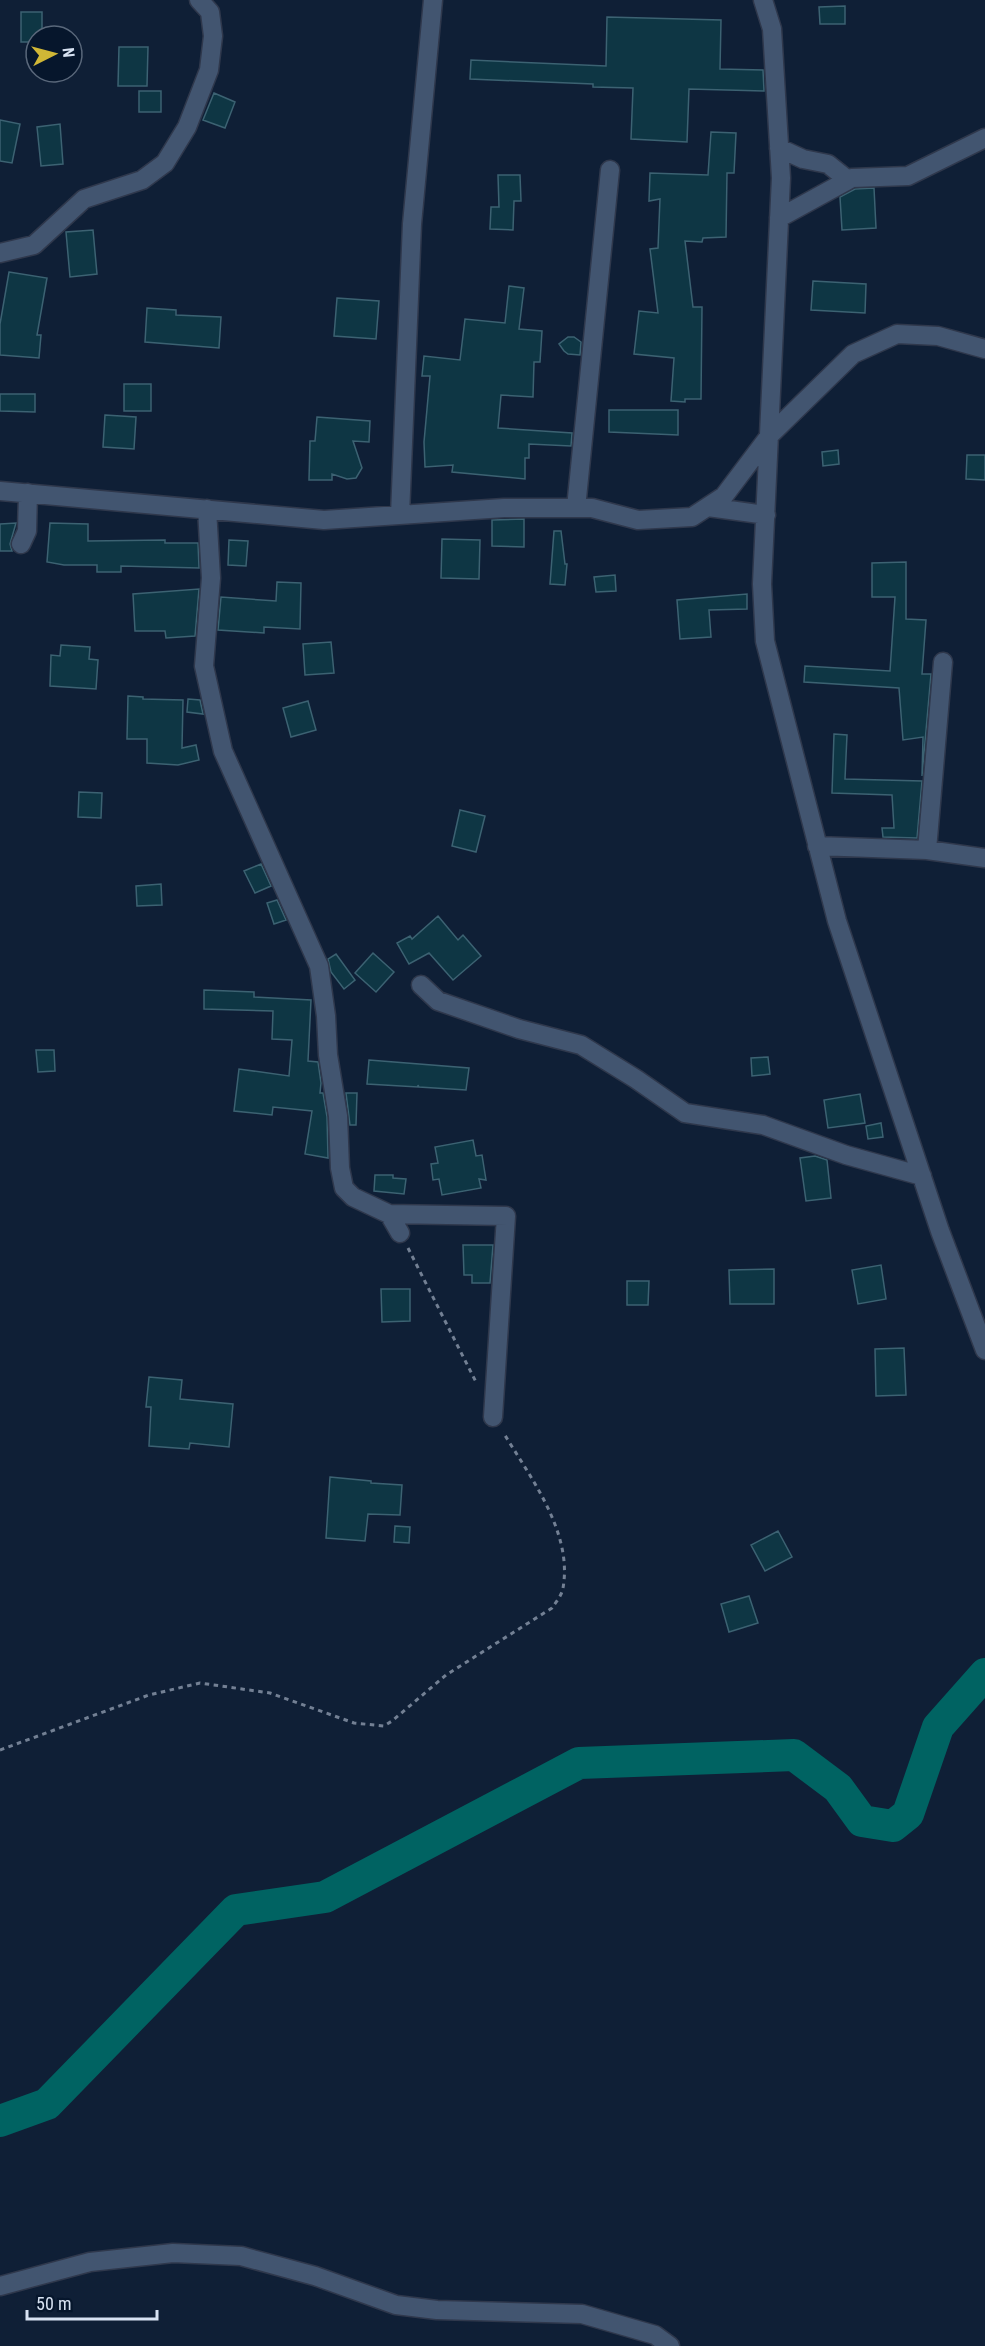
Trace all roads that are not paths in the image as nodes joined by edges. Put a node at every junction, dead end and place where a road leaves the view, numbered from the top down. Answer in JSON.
{"nodes":[{"id":1,"x":199,"y":0,"type":"edge"},
{"id":2,"x":433,"y":0,"type":"edge"},
{"id":3,"x":763,"y":0,"type":"edge"},
{"id":4,"x":985,"y":138,"type":"edge"},
{"id":5,"x":779,"y":148,"type":"junction"},
{"id":6,"x":610,"y":170,"type":"dead end"},
{"id":7,"x":848,"y":180,"type":"junction"},
{"id":8,"x":779,"y":218,"type":"junction"},
{"id":9,"x":0,"y":253,"type":"edge"},
{"id":10,"x":985,"y":349,"type":"edge"},
{"id":11,"x":770,"y":435,"type":"junction"},
{"id":12,"x":0,"y":491,"type":"edge"},
{"id":13,"x":28,"y":493,"type":"junction"},
{"id":14,"x":708,"y":507,"type":"junction"},
{"id":15,"x":576,"y":508,"type":"junction"},
{"id":16,"x":207,"y":509,"type":"junction"},
{"id":17,"x":766,"y":514,"type":"junction"},
{"id":18,"x":400,"y":515,"type":"junction"},
{"id":19,"x":21,"y":544,"type":"dead end"},
{"id":20,"x":943,"y":662,"type":"dead end"},
{"id":21,"x":817,"y":846,"type":"junction"},
{"id":22,"x":927,"y":850,"type":"junction"},
{"id":23,"x":985,"y":858,"type":"edge"},
{"id":24,"x":421,"y":985,"type":"dead end"},
{"id":25,"x":922,"y":1176,"type":"junction"},
{"id":26,"x":389,"y":1214,"type":"junction"},
{"id":27,"x":400,"y":1233,"type":"road end"},
{"id":28,"x":985,"y":1350,"type":"edge"},
{"id":29,"x":493,"y":1417,"type":"road end"},
{"id":30,"x":0,"y":2286,"type":"edge"},
{"id":31,"x":670,"y":2346,"type":"edge"}],
"edges":[{"from":1,"to":9,"type":"street"},
{"from":2,"to":18,"type":"street"},
{"from":3,"to":5,"type":"street"},
{"from":4,"to":7,"type":"street"},
{"from":5,"to":7,"type":"street"},
{"from":5,"to":8,"type":"street"},
{"from":6,"to":15,"type":"street"},
{"from":7,"to":8,"type":"street"},
{"from":8,"to":11,"type":"street"},
{"from":10,"to":11,"type":"street"},
{"from":11,"to":14,"type":"street"},
{"from":11,"to":17,"type":"street"},
{"from":12,"to":13,"type":"street"},
{"from":13,"to":16,"type":"street"},
{"from":13,"to":19,"type":"street"},
{"from":14,"to":15,"type":"street"},
{"from":14,"to":17,"type":"street"},
{"from":15,"to":18,"type":"street"},
{"from":16,"to":18,"type":"street"},
{"from":16,"to":26,"type":"street"},
{"from":17,"to":21,"type":"street"},
{"from":20,"to":22,"type":"street"},
{"from":21,"to":22,"type":"street"},
{"from":21,"to":25,"type":"street"},
{"from":22,"to":23,"type":"street"},
{"from":24,"to":25,"type":"street"},
{"from":25,"to":28,"type":"street"},
{"from":26,"to":27,"type":"street"},
{"from":26,"to":29,"type":"street"},
{"from":30,"to":31,"type":"street"}]}
